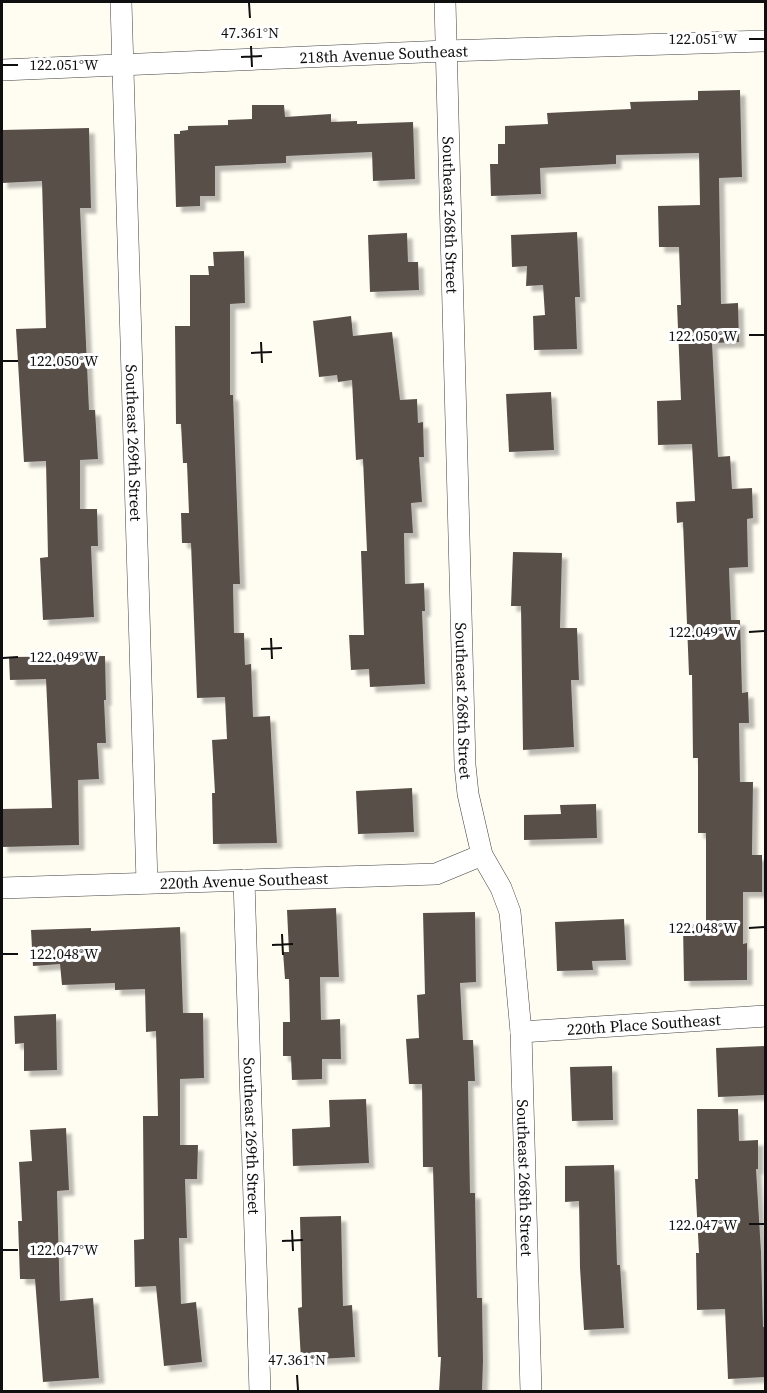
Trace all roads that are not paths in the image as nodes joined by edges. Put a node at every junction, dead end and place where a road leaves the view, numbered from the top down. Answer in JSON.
{"nodes":[{"id":1,"x":121,"y":2,"type":"edge"},
{"id":2,"x":445,"y":2,"type":"edge"},
{"id":3,"x":765,"y":41,"type":"edge"},
{"id":4,"x":446,"y":51,"type":"junction"},
{"id":5,"x":123,"y":65,"type":"junction"},
{"id":6,"x":2,"y":70,"type":"edge"},
{"id":7,"x":482,"y":855,"type":"junction"},
{"id":8,"x":244,"y":880,"type":"junction"},
{"id":9,"x":147,"y":883,"type":"junction"},
{"id":10,"x":2,"y":888,"type":"edge"},
{"id":11,"x":765,"y":1016,"type":"edge"},
{"id":12,"x":521,"y":1032,"type":"junction"},
{"id":13,"x":260,"y":1392,"type":"edge"},
{"id":14,"x":531,"y":1392,"type":"edge"}],
"edges":[{"from":1,"to":5,"type":"street","name":"Southeast 269th Street"},
{"from":2,"to":4,"type":"street","name":"Southeast 268th Street"},
{"from":3,"to":4,"type":"street","name":"218th Avenue Southeast"},
{"from":4,"to":5,"type":"street","name":"218th Avenue Southeast"},
{"from":4,"to":7,"type":"street","name":"Southeast 268th Street"},
{"from":5,"to":6,"type":"street","name":"218th Avenue Southeast"},
{"from":5,"to":9,"type":"street","name":"Southeast 269th Street"},
{"from":7,"to":8,"type":"street","name":"220th Avenue Southeast"},
{"from":7,"to":12,"type":"street","name":"Southeast 268th Street"},
{"from":8,"to":9,"type":"street","name":"220th Avenue Southeast"},
{"from":8,"to":13,"type":"street","name":"Southeast 269th Street"},
{"from":9,"to":10,"type":"street","name":"220th Avenue Southeast"},
{"from":11,"to":12,"type":"street","name":"220th Place Southeast"},
{"from":12,"to":14,"type":"street","name":"Southeast 268th Street"}]}
